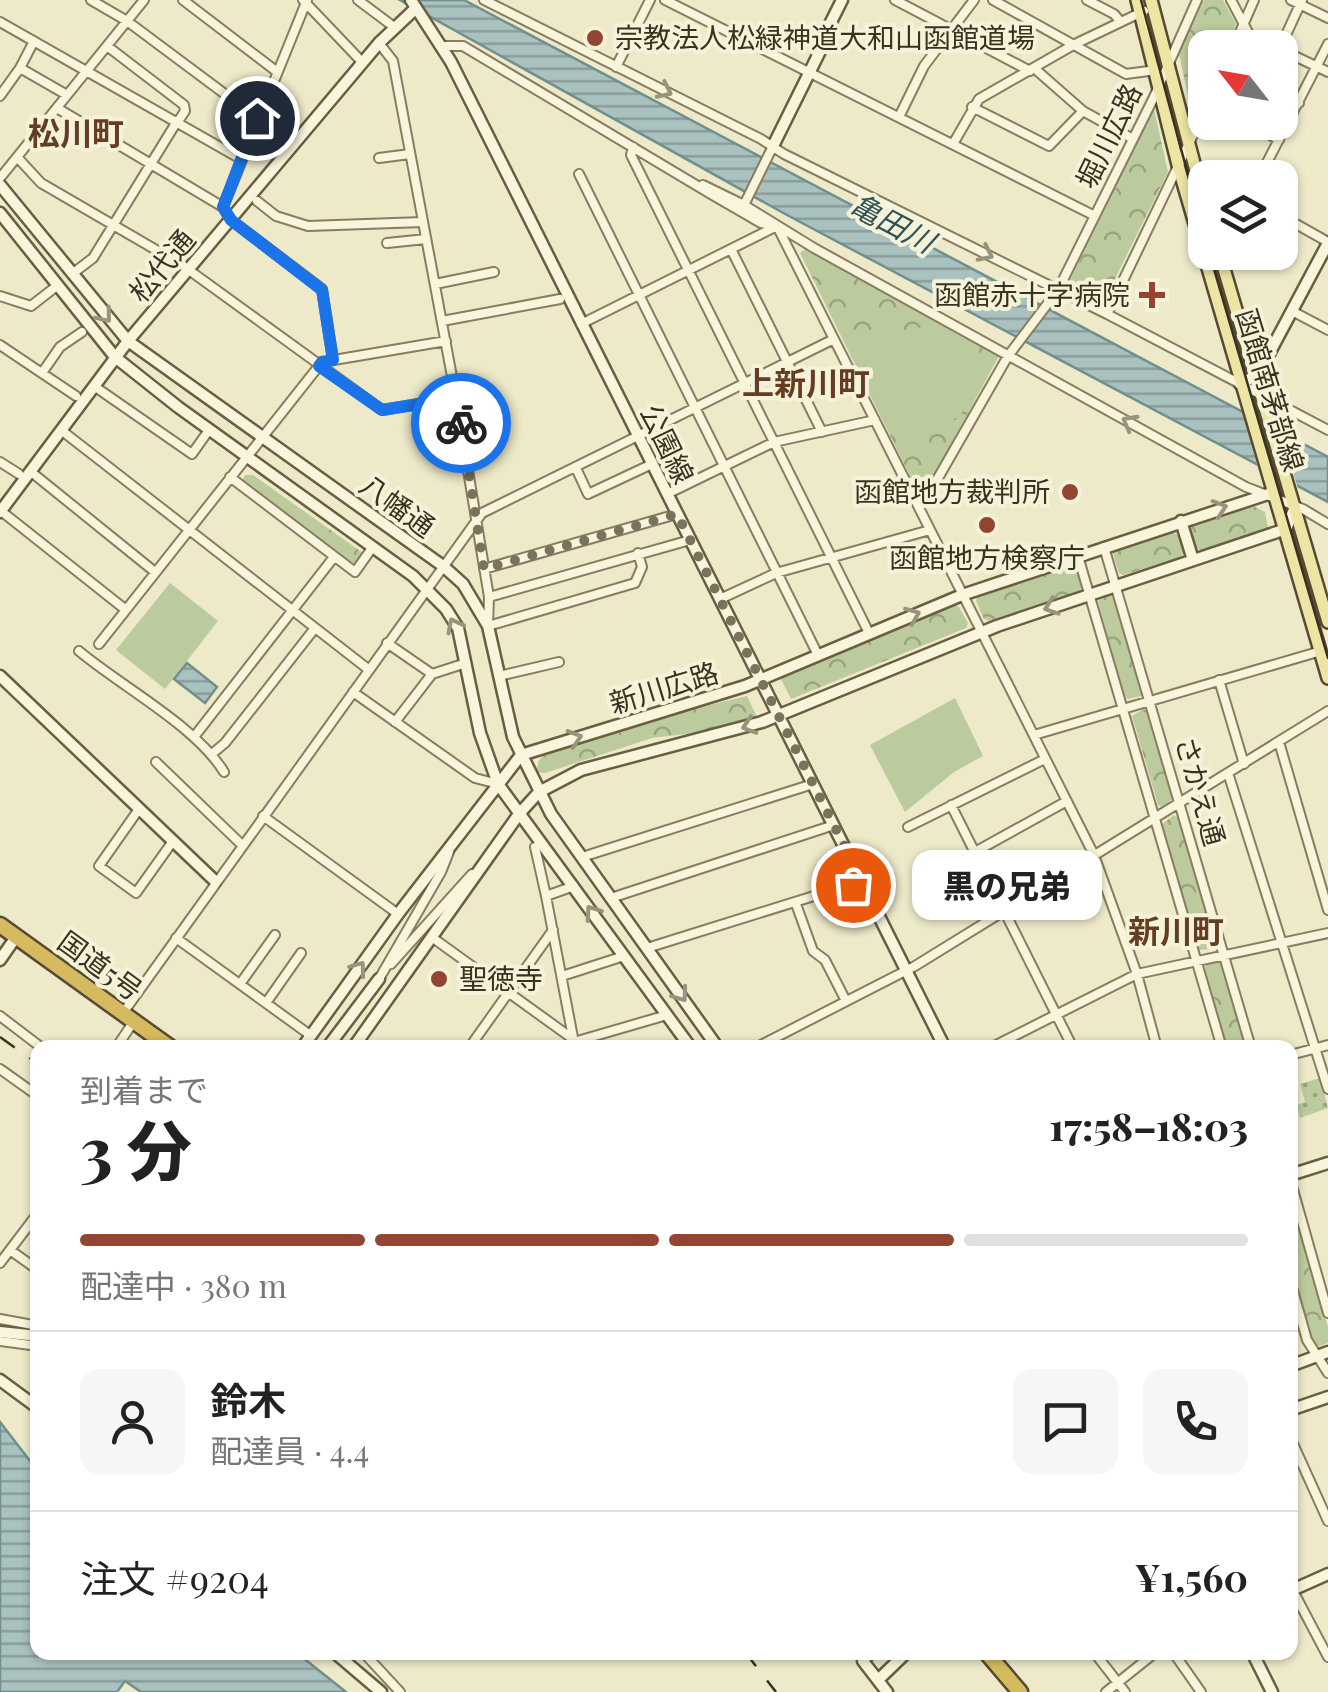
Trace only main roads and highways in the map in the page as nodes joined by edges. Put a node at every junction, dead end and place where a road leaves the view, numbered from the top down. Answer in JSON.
{"nodes":[{"id":1,"x":1145,"y":5,"type":"edge"},
{"id":2,"x":1190,"y":160,"type":"edge"},
{"id":3,"x":1188,"y":186,"type":"edge"},
{"id":4,"x":1214,"y":270,"type":"edge"},
{"id":5,"x":1224,"y":270,"type":"edge"},
{"id":6,"x":1328,"y":622,"type":"edge"},
{"id":7,"x":1328,"y":678,"type":"edge"},
{"id":8,"x":0,"y":925,"type":"edge"},
{"id":9,"x":160,"y":1040,"type":"edge"},
{"id":10,"x":993,"y":1660,"type":"edge"},
{"id":11,"x":1020,"y":1692,"type":"edge"}],
"edges":[{"from":1,"to":2,"type":"main road"},
{"from":1,"to":3,"type":"main road","name":"函館南茅部線"},
{"from":4,"to":7,"type":"main road","name":"函館南茅部線"},
{"from":5,"to":6,"type":"main road","name":"函館南茅部線"},
{"from":8,"to":9,"type":"highway","name":"国道5号"},
{"from":10,"to":11,"type":"highway"}]}
